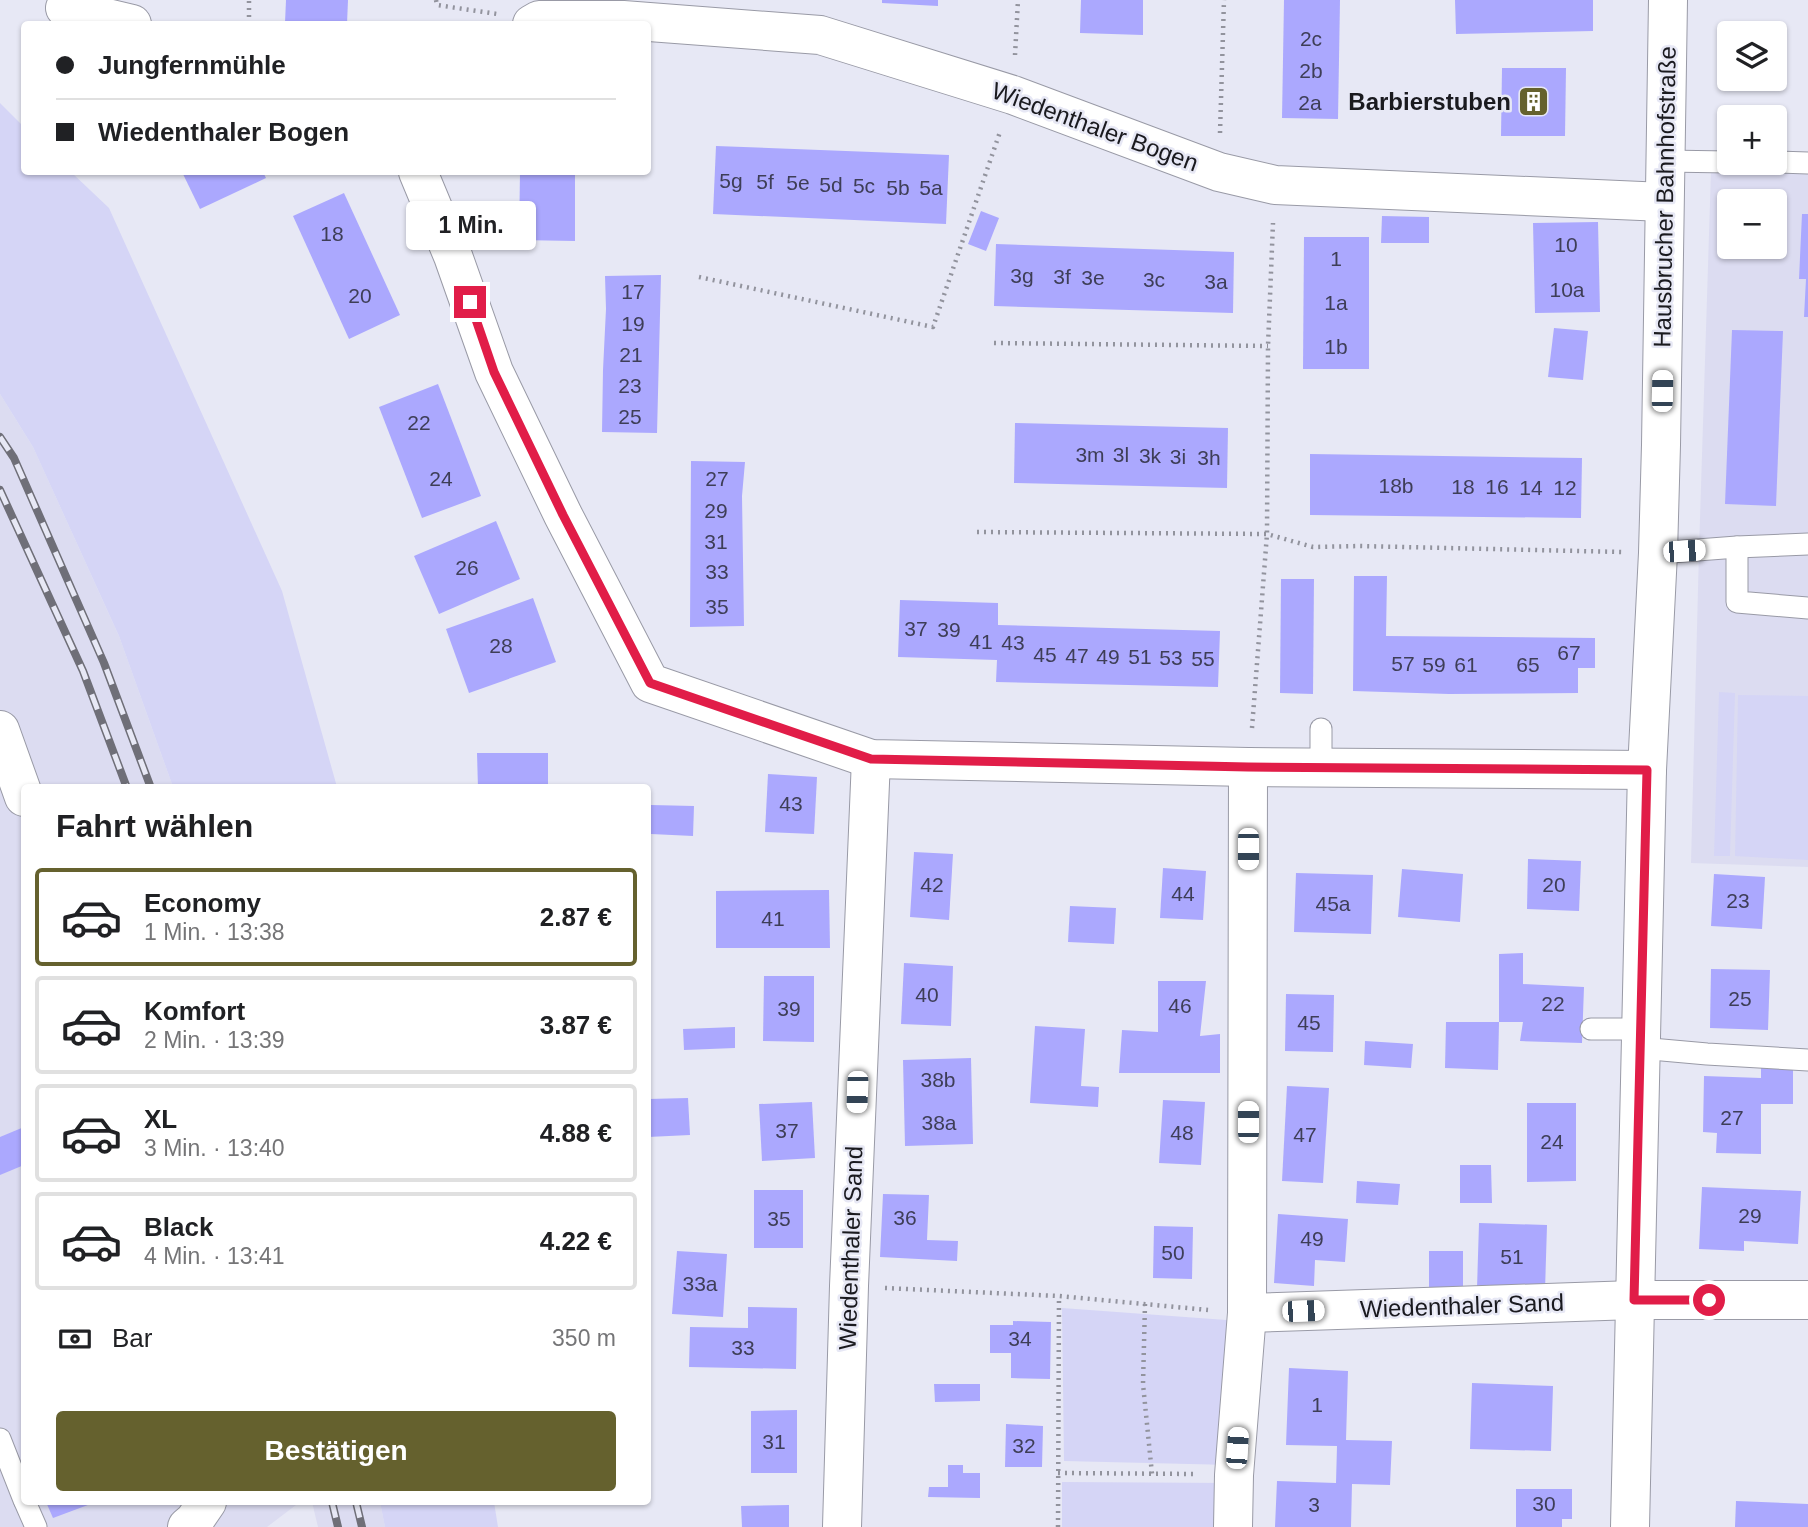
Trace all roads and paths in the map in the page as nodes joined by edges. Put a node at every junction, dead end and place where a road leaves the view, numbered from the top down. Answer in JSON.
{"nodes":[{"id":1,"x":249,"y":0,"type":"edge"},
{"id":2,"x":436,"y":0,"type":"edge"},
{"id":3,"x":1017,"y":0,"type":"edge"},
{"id":4,"x":1224,"y":0,"type":"edge"},
{"id":5,"x":1668,"y":0,"type":"edge"},
{"id":6,"x":65,"y":8,"type":"dead end"},
{"id":7,"x":624,"y":10,"type":"edge"},
{"id":8,"x":119,"y":21,"type":"edge"},
{"id":9,"x":249,"y":21,"type":"edge"},
{"id":10,"x":530,"y":21,"type":"edge"},
{"id":11,"x":543,"y":21,"type":"edge"},
{"id":12,"x":1013,"y":95,"type":"junction"},
{"id":13,"x":1665,"y":161,"type":"junction"},
{"id":14,"x":1717,"y":162,"type":"edge"},
{"id":15,"x":1787,"y":162,"type":"edge"},
{"id":16,"x":1808,"y":163,"type":"edge"},
{"id":17,"x":1219,"y":172,"type":"junction"},
{"id":18,"x":419,"y":175,"type":"edge"},
{"id":19,"x":1275,"y":185,"type":"junction"},
{"id":20,"x":1664,"y":202,"type":"junction"},
{"id":21,"x":699,"y":277,"type":"dead end"},
{"id":22,"x":993,"y":343,"type":"dead end"},
{"id":23,"x":1268,"y":346,"type":"junction"},
{"id":24,"x":977,"y":532,"type":"dead end"},
{"id":25,"x":1267,"y":534,"type":"junction"},
{"id":26,"x":1808,"y":544,"type":"edge"},
{"id":27,"x":1737,"y":547,"type":"junction"},
{"id":28,"x":1658,"y":553,"type":"junction"},
{"id":29,"x":1808,"y":608,"type":"edge"},
{"id":30,"x":1321,"y":729,"type":"dead end"},
{"id":31,"x":0,"y":730,"type":"edge"},
{"id":32,"x":871,"y":759,"type":"junction"},
{"id":33,"x":1248,"y":767,"type":"junction"},
{"id":34,"x":1321,"y":768,"type":"junction"},
{"id":35,"x":1647,"y":770,"type":"junction"},
{"id":36,"x":21,"y":789,"type":"edge"},
{"id":37,"x":1591,"y":1030,"type":"dead end"},
{"id":38,"x":1640,"y":1038,"type":"junction"},
{"id":39,"x":1808,"y":1060,"type":"edge"},
{"id":40,"x":849,"y":1286,"type":"junction"},
{"id":41,"x":1059,"y":1296,"type":"junction"},
{"id":42,"x":1634,"y":1300,"type":"junction"},
{"id":43,"x":1808,"y":1300,"type":"edge"},
{"id":44,"x":1145,"y":1304,"type":"junction"},
{"id":45,"x":1247,"y":1313,"type":"junction"},
{"id":46,"x":0,"y":1439,"type":"edge"},
{"id":47,"x":1058,"y":1473,"type":"junction"},
{"id":48,"x":1152,"y":1474,"type":"junction"},
{"id":49,"x":1234,"y":1475,"type":"junction"},
{"id":50,"x":21,"y":1491,"type":"edge"},
{"id":51,"x":27,"y":1505,"type":"edge"},
{"id":52,"x":205,"y":1505,"type":"edge"},
{"id":53,"x":36,"y":1527,"type":"edge"},
{"id":54,"x":187,"y":1527,"type":"edge"},
{"id":55,"x":842,"y":1527,"type":"edge"},
{"id":56,"x":1058,"y":1527,"type":"edge"},
{"id":57,"x":1233,"y":1527,"type":"edge"},
{"id":58,"x":1630,"y":1527,"type":"edge"}],
"edges":[{"from":1,"to":9,"type":"path"},
{"from":2,"to":10,"type":"path"},
{"from":3,"to":12,"type":"path"},
{"from":4,"to":17,"type":"path"},
{"from":5,"to":13,"type":"street","name":"Hausbrucher Bahnhofstraße"},
{"from":6,"to":8,"type":"street"},
{"from":7,"to":11,"type":"street","name":"Wiedenthaler Bogen"},
{"from":7,"to":12,"type":"street","name":"Wiedenthaler Bogen"},
{"from":12,"to":17,"type":"street","name":"Wiedenthaler Bogen"},
{"from":12,"to":21,"type":"path"},
{"from":13,"to":14,"type":"lane"},
{"from":13,"to":20,"type":"street","name":"Hausbrucher Bahnhofstraße"},
{"from":15,"to":16,"type":"lane"},
{"from":17,"to":19,"type":"street","name":"Wiedenthaler Bogen"},
{"from":18,"to":32,"type":"street"},
{"from":19,"to":20,"type":"street","name":"Wiedenthaler Bogen"},
{"from":19,"to":23,"type":"path"},
{"from":20,"to":28,"type":"street","name":"Hausbrucher Bahnhofstraße"},
{"from":22,"to":23,"type":"path"},
{"from":23,"to":25,"type":"path"},
{"from":24,"to":25,"type":"path"},
{"from":25,"to":28,"type":"path"},
{"from":25,"to":33,"type":"path"},
{"from":26,"to":27,"type":"lane"},
{"from":27,"to":28,"type":"lane"},
{"from":27,"to":29,"type":"lane"},
{"from":28,"to":35,"type":"street","name":"Hausbrucher Bahnhofstraße"},
{"from":30,"to":34,"type":"lane"},
{"from":31,"to":36,"type":"street"},
{"from":32,"to":33,"type":"street"},
{"from":32,"to":40,"type":"street","name":"Wiedenthaler Sand"},
{"from":33,"to":34,"type":"street"},
{"from":33,"to":45,"type":"street"},
{"from":34,"to":35,"type":"street"},
{"from":35,"to":38,"type":"street","name":"Hausbrucher Bahnhofstraße"},
{"from":37,"to":38,"type":"lane"},
{"from":38,"to":39,"type":"lane"},
{"from":38,"to":42,"type":"street","name":"Hausbrucher Bahnhofstraße"},
{"from":40,"to":41,"type":"path"},
{"from":40,"to":55,"type":"street","name":"Wiedenthaler Sand"},
{"from":41,"to":44,"type":"path"},
{"from":41,"to":47,"type":"path"},
{"from":42,"to":43,"type":"street","name":"Wiedenthaler Sand"},
{"from":42,"to":45,"type":"street","name":"Wiedenthaler Sand"},
{"from":42,"to":58,"type":"street","name":"Hausbrucher Bahnhofstraße"},
{"from":44,"to":45,"type":"path"},
{"from":44,"to":48,"type":"path"},
{"from":45,"to":49,"type":"street"},
{"from":46,"to":50,"type":"lane"},
{"from":47,"to":48,"type":"path"},
{"from":47,"to":56,"type":"path"},
{"from":48,"to":49,"type":"path"},
{"from":49,"to":57,"type":"street"},
{"from":51,"to":53,"type":"lane"},
{"from":52,"to":54,"type":"street"}]}
